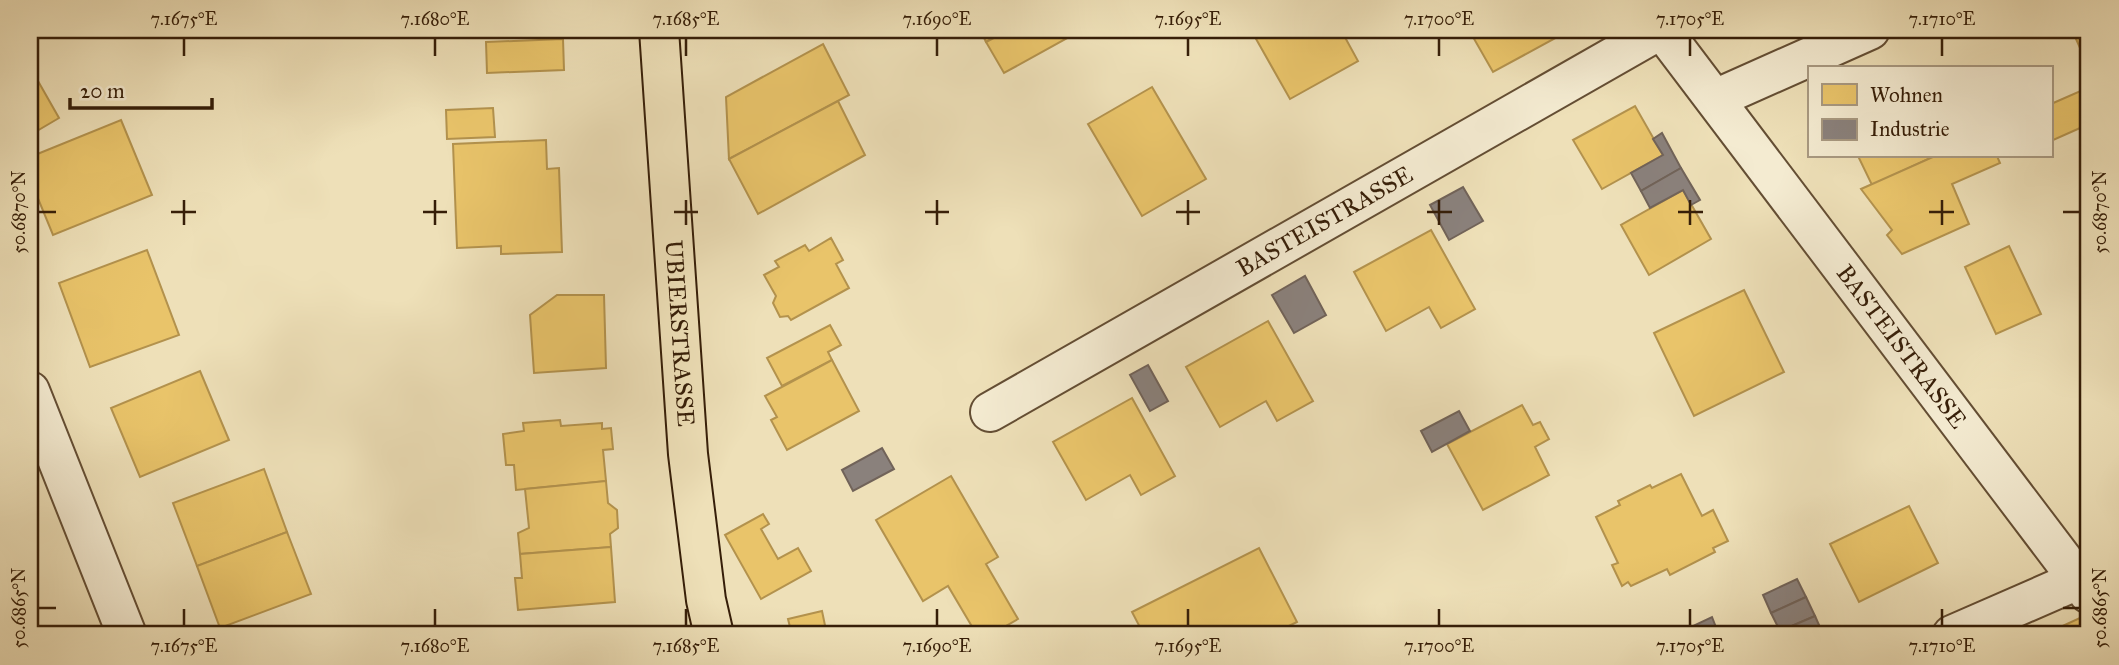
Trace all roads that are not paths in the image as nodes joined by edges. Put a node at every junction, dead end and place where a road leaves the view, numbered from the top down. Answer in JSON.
{"nodes":[{"id":1,"x":659,"y":30,"type":"edge"},
{"id":2,"x":1661,"y":30,"type":"edge"},
{"id":3,"x":1870,"y":30,"type":"edge"},
{"id":4,"x":1715,"y":99,"type":"junction"},
{"id":5,"x":30,"y":391,"type":"edge"},
{"id":6,"x":990,"y":412,"type":"dead end"},
{"id":7,"x":2085,"y":587,"type":"edge"},
{"id":8,"x":127,"y":635,"type":"edge"},
{"id":9,"x":714,"y":635,"type":"edge"},
{"id":10,"x":1952,"y":635,"type":"edge"}],
"edges":[{"from":1,"to":9,"type":"main road","name":"UBIERSTRASSE"},
{"from":2,"to":4,"type":"street","name":"BASTEISTRASSE"},
{"from":2,"to":6,"type":"street","name":"BASTEISTRASSE"},
{"from":3,"to":4,"type":"street"},
{"from":4,"to":7,"type":"street","name":"BASTEISTRASSE"},
{"from":5,"to":8,"type":"street"},
{"from":7,"to":10,"type":"street"}]}
